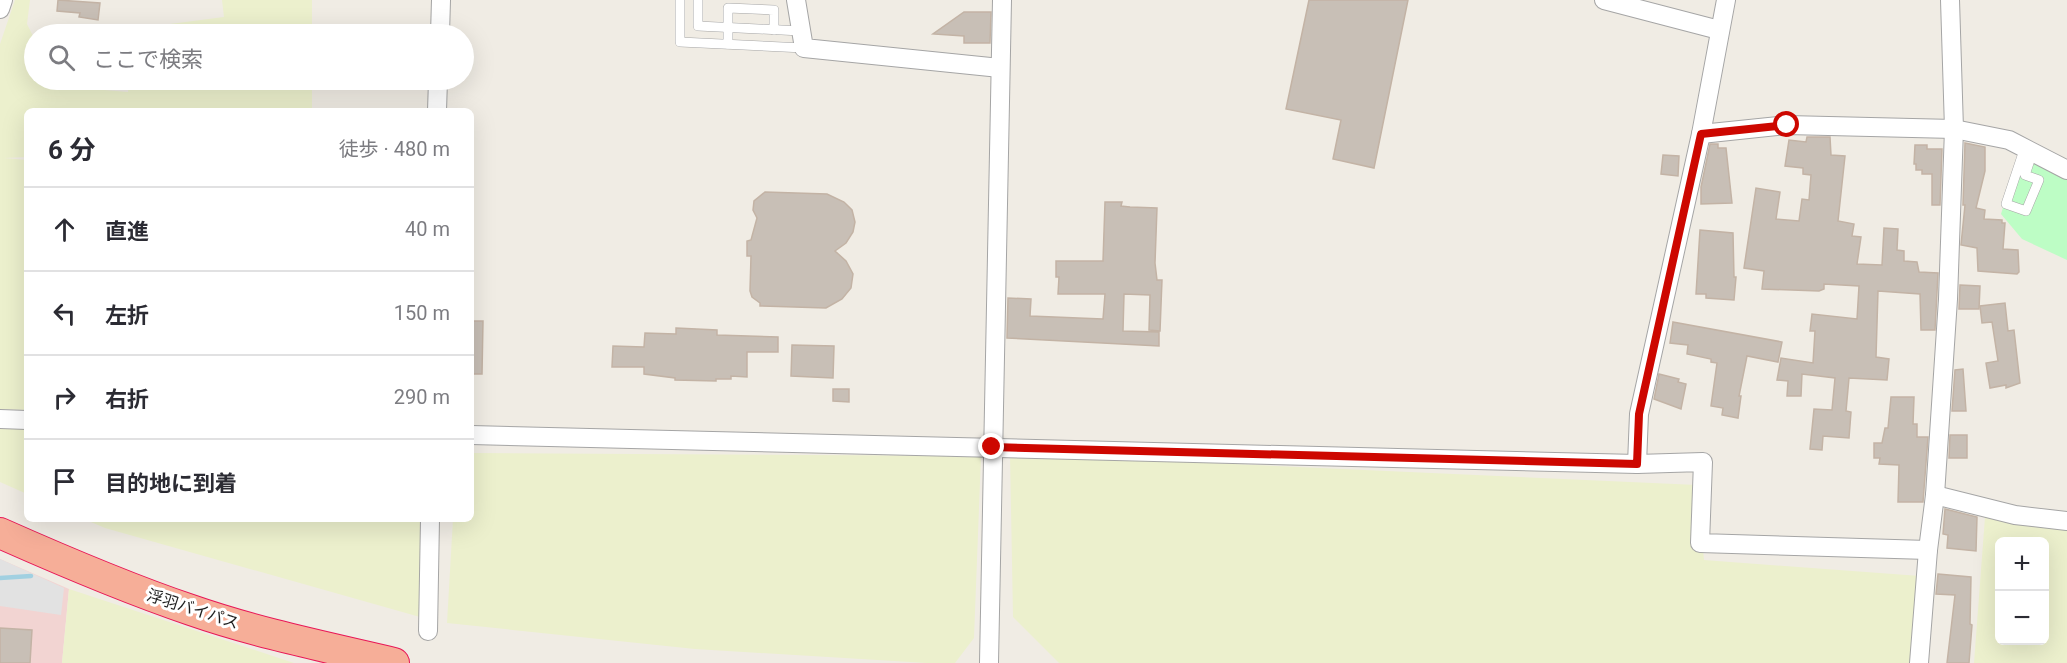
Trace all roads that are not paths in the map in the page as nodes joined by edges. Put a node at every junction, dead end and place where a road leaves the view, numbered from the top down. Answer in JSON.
{"nodes":[{"id":1,"x":3,"y":0,"type":"edge"},
{"id":2,"x":441,"y":0,"type":"edge"},
{"id":3,"x":680,"y":0,"type":"edge"},
{"id":4,"x":698,"y":0,"type":"edge"},
{"id":5,"x":796,"y":0,"type":"edge"},
{"id":6,"x":1002,"y":0,"type":"edge"},
{"id":7,"x":1604,"y":0,"type":"edge"},
{"id":8,"x":1726,"y":0,"type":"edge"},
{"id":9,"x":1950,"y":0,"type":"edge"},
{"id":10,"x":0,"y":9,"type":"edge"},
{"id":11,"x":440,"y":24,"type":"edge"},
{"id":12,"x":728,"y":28,"type":"junction"},
{"id":13,"x":774,"y":30,"type":"junction"},
{"id":14,"x":1719,"y":30,"type":"junction"},
{"id":15,"x":802,"y":40,"type":"junction"},
{"id":16,"x":728,"y":44,"type":"junction"},
{"id":17,"x":1000,"y":68,"type":"junction"},
{"id":18,"x":438,"y":90,"type":"edge"},
{"id":19,"x":437,"y":108,"type":"edge"},
{"id":20,"x":1954,"y":129,"type":"junction"},
{"id":21,"x":1701,"y":134,"type":"junction"},
{"id":22,"x":2029,"y":149,"type":"junction"},
{"id":23,"x":2067,"y":170,"type":"edge"},
{"id":24,"x":0,"y":419,"type":"edge"},
{"id":25,"x":24,"y":420,"type":"edge"},
{"id":26,"x":474,"y":435,"type":"edge"},
{"id":27,"x":992,"y":447,"type":"junction"},
{"id":28,"x":1637,"y":464,"type":"junction"},
{"id":29,"x":1935,"y":495,"type":"junction"},
{"id":30,"x":2067,"y":521,"type":"edge"},
{"id":31,"x":429,"y":522,"type":"edge"},
{"id":32,"x":0,"y":533,"type":"edge"},
{"id":33,"x":1928,"y":550,"type":"junction"},
{"id":34,"x":428,"y":631,"type":"dead end"},
{"id":35,"x":394,"y":663,"type":"edge"},
{"id":36,"x":989,"y":663,"type":"edge"},
{"id":37,"x":1919,"y":663,"type":"edge"}],
"edges":[{"from":1,"to":10,"type":"street"},
{"from":2,"to":11,"type":"street"},
{"from":3,"to":16,"type":"lane"},
{"from":4,"to":12,"type":"lane"},
{"from":5,"to":15,"type":"street"},
{"from":6,"to":17,"type":"street"},
{"from":7,"to":14,"type":"street"},
{"from":8,"to":14,"type":"street"},
{"from":9,"to":20,"type":"street"},
{"from":12,"to":13,"type":"lane"},
{"from":12,"to":13,"type":"lane"},
{"from":12,"to":16,"type":"lane"},
{"from":13,"to":15,"type":"lane"},
{"from":14,"to":21,"type":"street"},
{"from":15,"to":16,"type":"lane"},
{"from":15,"to":17,"type":"street"},
{"from":17,"to":27,"type":"street"},
{"from":18,"to":19,"type":"street"},
{"from":20,"to":21,"type":"street"},
{"from":20,"to":22,"type":"street"},
{"from":20,"to":29,"type":"street"},
{"from":21,"to":28,"type":"street"},
{"from":22,"to":22,"type":"lane"},
{"from":22,"to":23,"type":"street"},
{"from":24,"to":25,"type":"street"},
{"from":26,"to":27,"type":"street"},
{"from":27,"to":28,"type":"street"},
{"from":27,"to":36,"type":"street"},
{"from":28,"to":33,"type":"street"},
{"from":29,"to":30,"type":"street"},
{"from":29,"to":33,"type":"street"},
{"from":31,"to":34,"type":"street"},
{"from":32,"to":35,"type":"highway","name":"浮羽バイパス"},
{"from":33,"to":37,"type":"street"}]}
